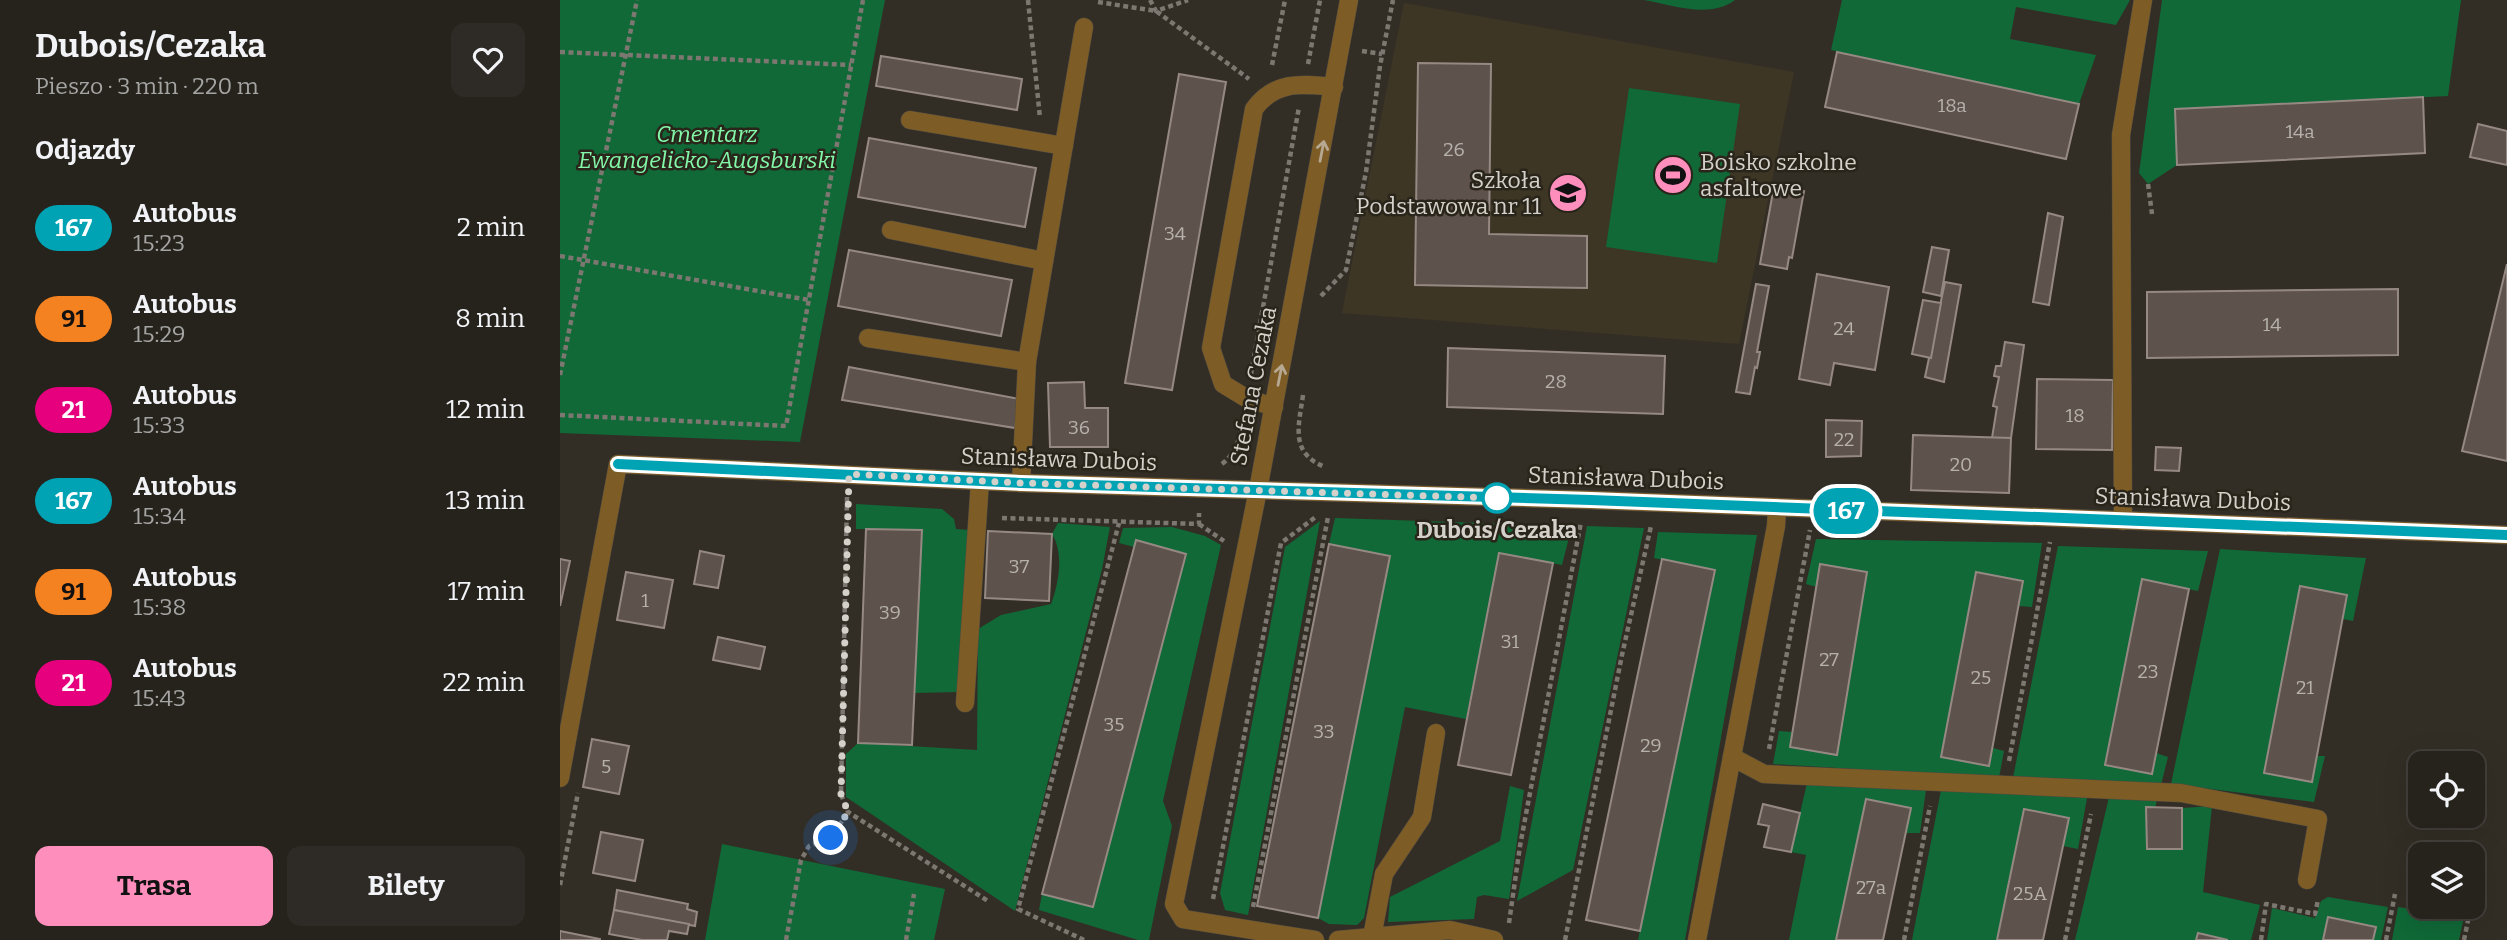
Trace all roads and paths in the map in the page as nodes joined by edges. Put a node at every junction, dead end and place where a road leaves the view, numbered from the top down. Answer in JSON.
{"nodes":[{"id":1,"x":637,"y":0,"type":"edge"},
{"id":2,"x":863,"y":0,"type":"edge"},
{"id":3,"x":1028,"y":0,"type":"edge"},
{"id":4,"x":1150,"y":0,"type":"edge"},
{"id":5,"x":1188,"y":0,"type":"edge"},
{"id":6,"x":1285,"y":0,"type":"edge"},
{"id":7,"x":1320,"y":0,"type":"edge"},
{"id":8,"x":1349,"y":0,"type":"edge"},
{"id":9,"x":1394,"y":0,"type":"edge"},
{"id":10,"x":2143,"y":0,"type":"edge"},
{"id":11,"x":1098,"y":2,"type":"dead end"},
{"id":12,"x":1156,"y":11,"type":"junction"},
{"id":13,"x":1084,"y":27,"type":"dead end"},
{"id":14,"x":560,"y":52,"type":"edge"},
{"id":15,"x":625,"y":55,"type":"junction"},
{"id":16,"x":851,"y":65,"type":"junction"},
{"id":17,"x":1270,"y":76,"type":"dead end"},
{"id":18,"x":1256,"y":83,"type":"dead end"},
{"id":19,"x":1304,"y":84,"type":"junction"},
{"id":20,"x":1334,"y":87,"type":"junction"},
{"id":21,"x":910,"y":120,"type":"dead end"},
{"id":22,"x":1064,"y":146,"type":"junction"},
{"id":23,"x":2148,"y":184,"type":"dead end"},
{"id":24,"x":2152,"y":214,"type":"dead end"},
{"id":25,"x":891,"y":230,"type":"dead end"},
{"id":26,"x":560,"y":256,"type":"edge"},
{"id":27,"x":583,"y":260,"type":"junction"},
{"id":28,"x":1044,"y":261,"type":"junction"},
{"id":29,"x":809,"y":300,"type":"junction"},
{"id":30,"x":1319,"y":307,"type":"dead end"},
{"id":31,"x":868,"y":338,"type":"dead end"},
{"id":32,"x":1027,"y":362,"type":"junction"},
{"id":33,"x":560,"y":375,"type":"edge"},
{"id":34,"x":1246,"y":398,"type":"junction"},
{"id":35,"x":1276,"y":398,"type":"junction"},
{"id":36,"x":560,"y":415,"type":"edge"},
{"id":37,"x":1333,"y":467,"type":"dead end"},
{"id":38,"x":980,"y":481,"type":"junction"},
{"id":39,"x":1021,"y":483,"type":"junction"},
{"id":40,"x":1200,"y":488,"type":"junction"},
{"id":41,"x":1258,"y":490,"type":"junction"},
{"id":42,"x":857,"y":495,"type":"dead end"},
{"id":43,"x":1777,"y":509,"type":"junction"},
{"id":44,"x":1322,"y":513,"type":"dead end"},
{"id":45,"x":977,"y":517,"type":"junction"},
{"id":46,"x":1582,"y":518,"type":"dead end"},
{"id":47,"x":1652,"y":521,"type":"dead end"},
{"id":48,"x":2123,"y":521,"type":"junction"},
{"id":49,"x":1119,"y":522,"type":"junction"},
{"id":50,"x":1810,"y":528,"type":"dead end"},
{"id":51,"x":2507,"y":535,"type":"edge"},
{"id":52,"x":2050,"y":538,"type":"dead end"},
{"id":53,"x":965,"y":704,"type":"dead end"},
{"id":54,"x":1436,"y":733,"type":"dead end"},
{"id":55,"x":1732,"y":757,"type":"junction"},
{"id":56,"x":1764,"y":774,"type":"junction"},
{"id":57,"x":560,"y":778,"type":"edge"},
{"id":58,"x":1935,"y":781,"type":"junction"},
{"id":59,"x":2005,"y":784,"type":"junction"},
{"id":60,"x":579,"y":789,"type":"dead end"},
{"id":61,"x":2096,"y":789,"type":"junction"},
{"id":62,"x":848,"y":812,"type":"junction"},
{"id":63,"x":2307,"y":880,"type":"dead end"},
{"id":64,"x":560,"y":885,"type":"edge"},
{"id":65,"x":2320,"y":893,"type":"dead end"},
{"id":66,"x":914,"y":894,"type":"dead end"},
{"id":67,"x":2395,"y":894,"type":"dead end"},
{"id":68,"x":988,"y":901,"type":"dead end"},
{"id":69,"x":1218,"y":907,"type":"dead end"},
{"id":70,"x":2468,"y":919,"type":"edge"},
{"id":71,"x":1509,"y":927,"type":"dead end"},
{"id":72,"x":1254,"y":935,"type":"edge"},
{"id":73,"x":1380,"y":938,"type":"edge"},
{"id":74,"x":786,"y":940,"type":"edge"},
{"id":75,"x":906,"y":940,"type":"edge"},
{"id":76,"x":1084,"y":940,"type":"edge"},
{"id":77,"x":1315,"y":940,"type":"edge"},
{"id":78,"x":1338,"y":940,"type":"edge"},
{"id":79,"x":1494,"y":940,"type":"edge"},
{"id":80,"x":1565,"y":940,"type":"edge"},
{"id":81,"x":1697,"y":940,"type":"edge"},
{"id":82,"x":1904,"y":940,"type":"edge"},
{"id":83,"x":2065,"y":940,"type":"edge"},
{"id":84,"x":2261,"y":940,"type":"edge"},
{"id":85,"x":2386,"y":940,"type":"edge"},
{"id":86,"x":2464,"y":940,"type":"edge"}],
"edges":[{"from":1,"to":15,"type":"path"},
{"from":2,"to":16,"type":"path"},
{"from":3,"to":22,"type":"path"},
{"from":4,"to":12,"type":"path"},
{"from":5,"to":12,"type":"path"},
{"from":6,"to":17,"type":"path"},
{"from":7,"to":19,"type":"path"},
{"from":8,"to":20,"type":"street","name":"Stefana Cezaka"},
{"from":9,"to":30,"type":"path"},
{"from":10,"to":48,"type":"street"},
{"from":11,"to":12,"type":"path"},
{"from":12,"to":18,"type":"path"},
{"from":13,"to":22,"type":"street"},
{"from":14,"to":15,"type":"path"},
{"from":15,"to":16,"type":"path"},
{"from":15,"to":27,"type":"path"},
{"from":16,"to":29,"type":"path"},
{"from":19,"to":20,"type":"street"},
{"from":19,"to":34,"type":"path"},
{"from":19,"to":34,"type":"street"},
{"from":35,"to":20,"type":"street","name":"Stefana Cezaka","one_way":true},
{"from":21,"to":22,"type":"street"},
{"from":22,"to":28,"type":"street"},
{"from":23,"to":24,"type":"path"},
{"from":25,"to":28,"type":"street"},
{"from":26,"to":27,"type":"path"},
{"from":27,"to":29,"type":"path"},
{"from":27,"to":33,"type":"path"},
{"from":28,"to":32,"type":"street"},
{"from":29,"to":36,"type":"path"},
{"from":31,"to":32,"type":"street"},
{"from":32,"to":39,"type":"street"},
{"from":34,"to":35,"type":"street"},
{"from":34,"to":40,"type":"path"},
{"from":35,"to":37,"type":"path"},
{"from":35,"to":41,"type":"street","name":"Stefana Cezaka"},
{"from":38,"to":39,"type":"street","name":"Stanisława Dubois"},
{"from":38,"to":45,"type":"street"},
{"from":38,"to":57,"type":"street","name":"Stanisława Dubois"},
{"from":39,"to":40,"type":"street","name":"Stanisława Dubois"},
{"from":40,"to":41,"type":"street","name":"Stanisława Dubois"},
{"from":40,"to":49,"type":"path"},
{"from":41,"to":43,"type":"street","name":"Stanisława Dubois"},
{"from":41,"to":72,"type":"street","name":"Stefana Cezaka"},
{"from":42,"to":62,"type":"path"},
{"from":43,"to":48,"type":"street","name":"Stanisława Dubois"},
{"from":43,"to":55,"type":"street"},
{"from":44,"to":69,"type":"path"},
{"from":45,"to":49,"type":"path"},
{"from":45,"to":53,"type":"street"},
{"from":46,"to":71,"type":"path"},
{"from":47,"to":80,"type":"path"},
{"from":48,"to":51,"type":"street","name":"Stanisława Dubois"},
{"from":49,"to":76,"type":"path"},
{"from":50,"to":56,"type":"path"},
{"from":52,"to":59,"type":"path"},
{"from":54,"to":73,"type":"street"},
{"from":55,"to":56,"type":"street"},
{"from":55,"to":81,"type":"street"},
{"from":56,"to":58,"type":"street"},
{"from":58,"to":59,"type":"street"},
{"from":58,"to":82,"type":"path"},
{"from":59,"to":61,"type":"street"},
{"from":60,"to":64,"type":"path"},
{"from":61,"to":63,"type":"street"},
{"from":61,"to":83,"type":"path"},
{"from":62,"to":68,"type":"path"},
{"from":62,"to":74,"type":"path"},
{"from":65,"to":84,"type":"path"},
{"from":66,"to":75,"type":"path"},
{"from":67,"to":85,"type":"path"},
{"from":70,"to":86,"type":"path"},
{"from":72,"to":77,"type":"street"},
{"from":73,"to":78,"type":"street"},
{"from":73,"to":79,"type":"street"}]}
